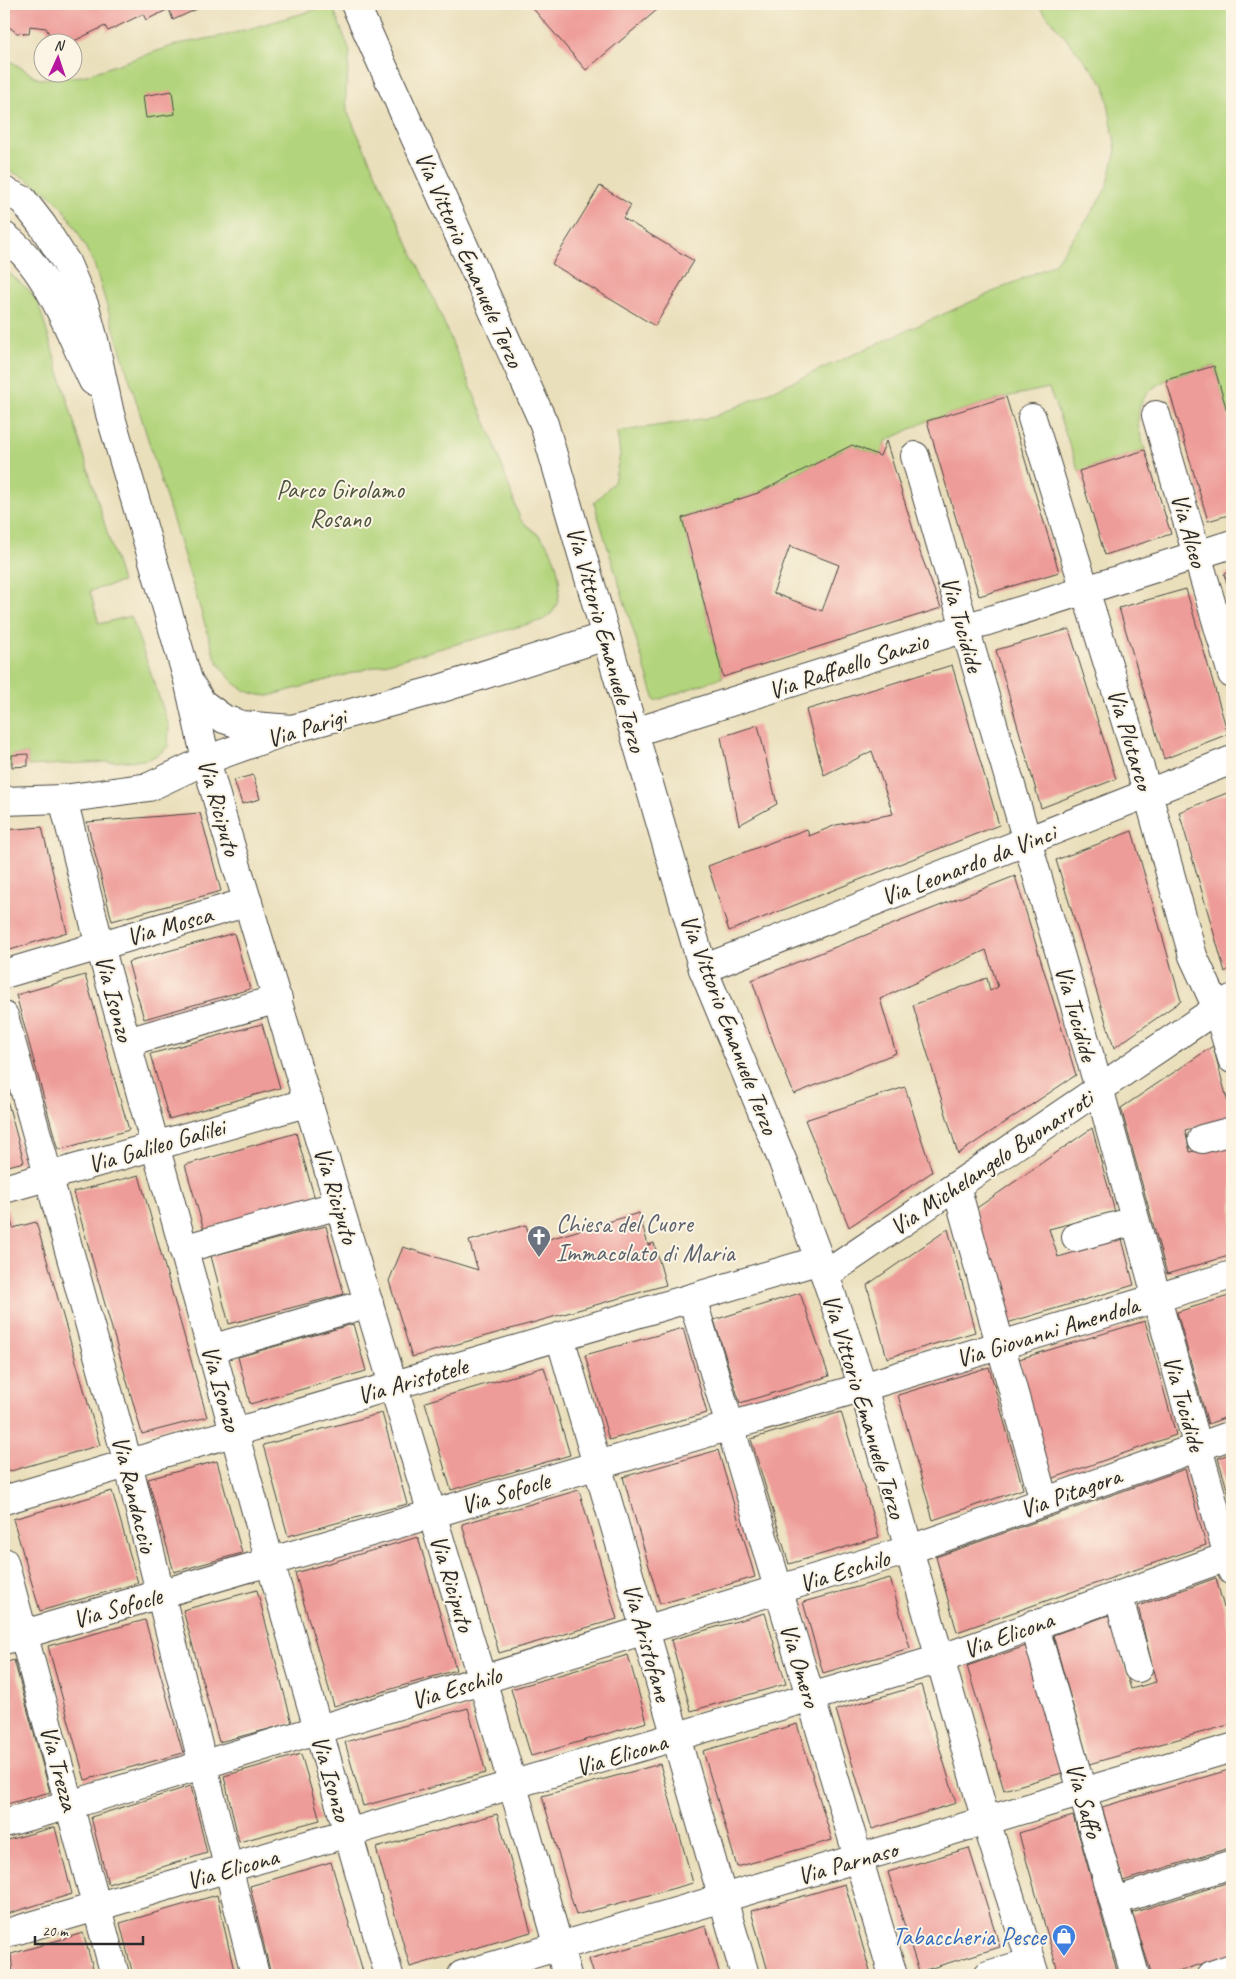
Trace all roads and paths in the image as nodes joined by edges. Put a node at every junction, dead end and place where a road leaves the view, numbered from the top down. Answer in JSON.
{"nodes":[{"id":1,"x":355,"y":4,"type":"edge"},
{"id":2,"x":4,"y":191,"type":"edge"},
{"id":3,"x":4,"y":236,"type":"edge"},
{"id":4,"x":110,"y":414,"type":"junction"},
{"id":5,"x":1156,"y":415,"type":"dead end"},
{"id":6,"x":1032,"y":418,"type":"dead end"},
{"id":7,"x":915,"y":456,"type":"dead end"},
{"id":8,"x":1232,"y":544,"type":"edge"},
{"id":9,"x":1197,"y":555,"type":"junction"},
{"id":10,"x":1086,"y":590,"type":"junction"},
{"id":11,"x":964,"y":628,"type":"junction"},
{"id":12,"x":606,"y":636,"type":"junction"},
{"id":13,"x":1232,"y":674,"type":"edge"},
{"id":14,"x":188,"y":680,"type":"junction"},
{"id":15,"x":292,"y":729,"type":"junction"},
{"id":16,"x":635,"y":732,"type":"junction"},
{"id":17,"x":206,"y":760,"type":"junction"},
{"id":18,"x":1232,"y":760,"type":"edge"},
{"id":19,"x":1148,"y":794,"type":"junction"},
{"id":20,"x":63,"y":799,"type":"junction"},
{"id":21,"x":4,"y":801,"type":"edge"},
{"id":22,"x":1027,"y":841,"type":"junction"},
{"id":23,"x":248,"y":902,"type":"junction"},
{"id":24,"x":100,"y":946,"type":"junction"},
{"id":25,"x":703,"y":969,"type":"junction"},
{"id":26,"x":4,"y":974,"type":"edge"},
{"id":27,"x":278,"y":999,"type":"junction"},
{"id":28,"x":1225,"y":1002,"type":"edge"},
{"id":29,"x":4,"y":1016,"type":"edge"},
{"id":30,"x":127,"y":1042,"type":"junction"},
{"id":31,"x":1232,"y":1059,"type":"edge"},
{"id":32,"x":1099,"y":1088,"type":"junction"},
{"id":33,"x":309,"y":1102,"type":"junction"},
{"id":34,"x":1232,"y":1131,"type":"edge"},
{"id":35,"x":1202,"y":1139,"type":"dead end"},
{"id":36,"x":155,"y":1145,"type":"junction"},
{"id":37,"x":48,"y":1176,"type":"junction"},
{"id":38,"x":956,"y":1186,"type":"junction"},
{"id":39,"x":4,"y":1189,"type":"edge"},
{"id":40,"x":340,"y":1205,"type":"junction"},
{"id":41,"x":1134,"y":1221,"type":"junction"},
{"id":42,"x":1076,"y":1237,"type":"dead end"},
{"id":43,"x":184,"y":1249,"type":"junction"},
{"id":44,"x":822,"y":1268,"type":"junction"},
{"id":45,"x":1232,"y":1275,"type":"edge"},
{"id":46,"x":692,"y":1298,"type":"junction"},
{"id":47,"x":1155,"y":1298,"type":"junction"},
{"id":48,"x":369,"y":1303,"type":"junction"},
{"id":49,"x":560,"y":1337,"type":"junction"},
{"id":50,"x":1000,"y":1345,"type":"junction"},
{"id":51,"x":211,"y":1349,"type":"junction"},
{"id":52,"x":394,"y":1385,"type":"junction"},
{"id":53,"x":862,"y":1387,"type":"junction"},
{"id":54,"x":730,"y":1426,"type":"junction"},
{"id":55,"x":234,"y":1432,"type":"junction"},
{"id":56,"x":1232,"y":1435,"type":"edge"},
{"id":57,"x":1197,"y":1447,"type":"junction"},
{"id":58,"x":128,"y":1463,"type":"junction"},
{"id":59,"x":597,"y":1465,"type":"junction"},
{"id":60,"x":4,"y":1500,"type":"edge"},
{"id":61,"x":1044,"y":1501,"type":"junction"},
{"id":62,"x":432,"y":1514,"type":"junction"},
{"id":63,"x":908,"y":1550,"type":"junction"},
{"id":64,"x":1231,"y":1561,"type":"edge"},
{"id":65,"x":4,"y":1562,"type":"edge"},
{"id":66,"x":270,"y":1562,"type":"junction"},
{"id":67,"x":778,"y":1590,"type":"junction"},
{"id":68,"x":161,"y":1594,"type":"junction"},
{"id":69,"x":1118,"y":1595,"type":"junction"},
{"id":70,"x":1034,"y":1624,"type":"junction"},
{"id":71,"x":645,"y":1630,"type":"junction"},
{"id":72,"x":14,"y":1637,"type":"edge"},
{"id":73,"x":940,"y":1659,"type":"junction"},
{"id":74,"x":1138,"y":1668,"type":"dead end"},
{"id":75,"x":482,"y":1679,"type":"junction"},
{"id":76,"x":810,"y":1698,"type":"junction"},
{"id":77,"x":318,"y":1729,"type":"junction"},
{"id":78,"x":677,"y":1737,"type":"junction"},
{"id":79,"x":1232,"y":1748,"type":"edge"},
{"id":80,"x":202,"y":1764,"type":"junction"},
{"id":81,"x":513,"y":1786,"type":"junction"},
{"id":82,"x":1083,"y":1792,"type":"junction"},
{"id":83,"x":70,"y":1805,"type":"junction"},
{"id":84,"x":986,"y":1821,"type":"junction"},
{"id":85,"x":4,"y":1823,"type":"edge"},
{"id":86,"x":348,"y":1834,"type":"junction"},
{"id":87,"x":858,"y":1859,"type":"junction"},
{"id":88,"x":1232,"y":1864,"type":"edge"},
{"id":89,"x":228,"y":1869,"type":"junction"},
{"id":90,"x":723,"y":1898,"type":"junction"},
{"id":91,"x":1115,"y":1901,"type":"junction"},
{"id":92,"x":98,"y":1908,"type":"junction"},
{"id":93,"x":4,"y":1934,"type":"edge"},
{"id":94,"x":559,"y":1947,"type":"junction"},
{"id":95,"x":1232,"y":1968,"type":"edge"},
{"id":96,"x":1033,"y":1969,"type":"edge"},
{"id":97,"x":115,"y":1975,"type":"edge"},
{"id":98,"x":254,"y":1975,"type":"edge"},
{"id":99,"x":389,"y":1975,"type":"edge"},
{"id":100,"x":462,"y":1975,"type":"edge"},
{"id":101,"x":567,"y":1975,"type":"edge"},
{"id":102,"x":745,"y":1975,"type":"edge"},
{"id":103,"x":893,"y":1975,"type":"edge"},
{"id":104,"x":988,"y":1975,"type":"edge"},
{"id":105,"x":1135,"y":1975,"type":"edge"},
{"id":106,"x":1212,"y":1975,"type":"edge"}],
"edges":[{"from":1,"to":12,"type":"street","name":"Via Vittorio Emanuele Terzo"},
{"from":2,"to":4,"type":"street"},
{"from":3,"to":4,"type":"street"},
{"from":4,"to":14,"type":"street","name":"Via Riciputo"},
{"from":5,"to":9,"type":"street","name":"Via Alceo"},
{"from":6,"to":10,"type":"street","name":"Via Plutarco"},
{"from":7,"to":11,"type":"street","name":"Via Tucidide"},
{"from":8,"to":9,"type":"street","name":"Via Raffaello Sanzio"},
{"from":9,"to":10,"type":"street","name":"Via Raffaello Sanzio"},
{"from":9,"to":13,"type":"street","name":"Via Alceo"},
{"from":10,"to":11,"type":"street","name":"Via Raffaello Sanzio"},
{"from":10,"to":19,"type":"street","name":"Via Plutarco"},
{"from":11,"to":16,"type":"street","name":"Via Raffaello Sanzio"},
{"from":11,"to":22,"type":"street","name":"Via Tucidide"},
{"from":12,"to":15,"type":"street","name":"Via Parigi"},
{"from":12,"to":16,"type":"street","name":"Via Vittorio Emanuele Terzo"},
{"from":14,"to":15,"type":"street"},
{"from":14,"to":17,"type":"street","name":"Via Riciputo"},
{"from":15,"to":17,"type":"street","name":"Via Parigi"},
{"from":16,"to":25,"type":"street","name":"Via Vittorio Emanuele Terzo"},
{"from":17,"to":20,"type":"street","name":"Via Parigi"},
{"from":17,"to":23,"type":"street","name":"Via Riciputo"},
{"from":18,"to":19,"type":"street","name":"Via Leonardo da Vinci"},
{"from":19,"to":22,"type":"street","name":"Via Leonardo da Vinci"},
{"from":19,"to":28,"type":"street","name":"Via Plutarco"},
{"from":20,"to":21,"type":"street","name":"Via Parigi"},
{"from":20,"to":24,"type":"street","name":"Via Isonzo"},
{"from":22,"to":25,"type":"street","name":"Via Leonardo da Vinci"},
{"from":22,"to":32,"type":"street","name":"Via Tucidide"},
{"from":23,"to":24,"type":"street","name":"Via Mosca"},
{"from":23,"to":27,"type":"street","name":"Via Riciputo"},
{"from":24,"to":26,"type":"street","name":"Via Mosca"},
{"from":24,"to":30,"type":"street","name":"Via Isonzo"},
{"from":25,"to":44,"type":"street","name":"Via Vittorio Emanuele Terzo"},
{"from":27,"to":30,"type":"street"},
{"from":27,"to":33,"type":"street","name":"Via Riciputo"},
{"from":28,"to":31,"type":"street","name":"Via Plutarco"},
{"from":28,"to":32,"type":"street","name":"Via Michelangelo Buonarroti"},
{"from":29,"to":37,"type":"street","name":"Via Randaccio"},
{"from":30,"to":36,"type":"street","name":"Via Isonzo"},
{"from":32,"to":38,"type":"street","name":"Via Michelangelo Buonarroti"},
{"from":32,"to":41,"type":"street","name":"Via Tucidide"},
{"from":33,"to":36,"type":"street","name":"Via Galileo Galilei"},
{"from":33,"to":40,"type":"street","name":"Via Riciputo"},
{"from":34,"to":35,"type":"street"},
{"from":36,"to":37,"type":"street","name":"Via Galileo Galilei"},
{"from":36,"to":43,"type":"street","name":"Via Isonzo"},
{"from":37,"to":39,"type":"street","name":"Via Galileo Galilei"},
{"from":37,"to":58,"type":"street","name":"Via Randaccio"},
{"from":38,"to":44,"type":"street","name":"Via Michelangelo Buonarroti"},
{"from":38,"to":50,"type":"street"},
{"from":40,"to":43,"type":"street"},
{"from":40,"to":48,"type":"street","name":"Via Riciputo"},
{"from":41,"to":42,"type":"street"},
{"from":41,"to":47,"type":"street","name":"Via Tucidide"},
{"from":43,"to":51,"type":"street","name":"Via Isonzo"},
{"from":44,"to":46,"type":"street","name":"Via Aristotele"},
{"from":44,"to":53,"type":"street","name":"Via Vittorio Emanuele Terzo"},
{"from":45,"to":47,"type":"street","name":"Via Giovanni Amendola"},
{"from":46,"to":49,"type":"street","name":"Via Aristotele"},
{"from":46,"to":54,"type":"street","name":"Via Omero"},
{"from":47,"to":50,"type":"street","name":"Via Giovanni Amendola"},
{"from":47,"to":57,"type":"street","name":"Via Tucidide"},
{"from":48,"to":51,"type":"street"},
{"from":48,"to":52,"type":"street","name":"Via Riciputo"},
{"from":49,"to":52,"type":"street","name":"Via Aristotele"},
{"from":49,"to":59,"type":"street","name":"Via Aristofane"},
{"from":50,"to":53,"type":"street","name":"Via Giovanni Amendola"},
{"from":50,"to":61,"type":"street"},
{"from":51,"to":55,"type":"street","name":"Via Isonzo"},
{"from":52,"to":55,"type":"street","name":"Via Aristotele"},
{"from":52,"to":62,"type":"street","name":"Via Riciputo"},
{"from":53,"to":54,"type":"street","name":"Via Sofocle"},
{"from":53,"to":63,"type":"street","name":"Via Vittorio Emanuele Terzo"},
{"from":54,"to":59,"type":"street","name":"Via Sofocle"},
{"from":54,"to":67,"type":"street","name":"Via Omero"},
{"from":55,"to":58,"type":"street","name":"Via Aristotele"},
{"from":55,"to":66,"type":"street","name":"Via Isonzo"},
{"from":56,"to":57,"type":"street","name":"Via Pitagora"},
{"from":57,"to":61,"type":"street","name":"Via Pitagora"},
{"from":57,"to":64,"type":"street","name":"Via Tucidide"},
{"from":58,"to":60,"type":"street","name":"Via Aristotele"},
{"from":58,"to":68,"type":"street","name":"Via Randaccio"},
{"from":59,"to":62,"type":"street","name":"Via Sofocle"},
{"from":59,"to":71,"type":"street","name":"Via Aristofane"},
{"from":61,"to":63,"type":"street","name":"Via Pitagora"},
{"from":62,"to":66,"type":"street","name":"Via Sofocle"},
{"from":62,"to":75,"type":"street","name":"Via Riciputo"},
{"from":63,"to":67,"type":"street","name":"Via Eschilo"},
{"from":63,"to":73,"type":"street","name":"Via Vittorio Emanuele Terzo"},
{"from":64,"to":69,"type":"street","name":"Via Elicona"},
{"from":65,"to":72,"type":"street","name":"Via Trezza"},
{"from":66,"to":68,"type":"street","name":"Via Sofocle"},
{"from":66,"to":77,"type":"street","name":"Via Isonzo"},
{"from":67,"to":71,"type":"street","name":"Via Eschilo"},
{"from":67,"to":76,"type":"street","name":"Via Omero"},
{"from":68,"to":72,"type":"street","name":"Via Sofocle"},
{"from":68,"to":80,"type":"street","name":"Via Randaccio"},
{"from":69,"to":70,"type":"street","name":"Via Elicona"},
{"from":69,"to":74,"type":"street"},
{"from":70,"to":73,"type":"street","name":"Via Elicona"},
{"from":70,"to":82,"type":"street","name":"Via Saffo"},
{"from":71,"to":75,"type":"street","name":"Via Eschilo"},
{"from":71,"to":78,"type":"street","name":"Via Aristofane"},
{"from":72,"to":83,"type":"street","name":"Via Trezza"},
{"from":73,"to":76,"type":"street","name":"Via Elicona"},
{"from":73,"to":84,"type":"street","name":"Via Vittorio Emanuele Terzo"},
{"from":75,"to":77,"type":"street","name":"Via Eschilo"},
{"from":75,"to":81,"type":"street","name":"Via Riciputo"},
{"from":76,"to":78,"type":"street","name":"Via Elicona"},
{"from":76,"to":87,"type":"street","name":"Via Omero"},
{"from":77,"to":80,"type":"street","name":"Via Eschilo"},
{"from":77,"to":86,"type":"street","name":"Via Isonzo"},
{"from":78,"to":81,"type":"street","name":"Via Elicona"},
{"from":78,"to":90,"type":"street","name":"Via Aristofane"},
{"from":79,"to":82,"type":"street","name":"Via Parnaso"},
{"from":80,"to":83,"type":"street","name":"Via Eschilo"},
{"from":80,"to":89,"type":"street","name":"Via Randaccio"},
{"from":81,"to":86,"type":"street","name":"Via Elicona"},
{"from":81,"to":94,"type":"street","name":"Via Riciputo"},
{"from":82,"to":84,"type":"street","name":"Via Parnaso"},
{"from":82,"to":91,"type":"street","name":"Via Saffo"},
{"from":83,"to":85,"type":"street","name":"Via Eschilo"},
{"from":83,"to":92,"type":"street","name":"Via Trezza"},
{"from":84,"to":87,"type":"street","name":"Via Parnaso"},
{"from":84,"to":96,"type":"street","name":"Via Vittorio Emanuele Terzo"},
{"from":86,"to":89,"type":"street","name":"Via Elicona"},
{"from":86,"to":99,"type":"street","name":"Via Isonzo"},
{"from":87,"to":90,"type":"street","name":"Via Parnaso"},
{"from":87,"to":103,"type":"street","name":"Via Omero"},
{"from":88,"to":91,"type":"street"},
{"from":89,"to":92,"type":"street","name":"Via Elicona"},
{"from":89,"to":98,"type":"street","name":"Via Randaccio"},
{"from":90,"to":94,"type":"street","name":"Via Parnaso"},
{"from":90,"to":102,"type":"street","name":"Via Aristofane"},
{"from":91,"to":105,"type":"street","name":"Via Saffo"},
{"from":92,"to":93,"type":"street","name":"Via Elicona"},
{"from":92,"to":97,"type":"street","name":"Via Trezza"},
{"from":94,"to":100,"type":"street","name":"Via Parnaso"},
{"from":94,"to":101,"type":"street","name":"Via Riciputo"},
{"from":95,"to":106,"type":"street"},
{"from":96,"to":104,"type":"street"}]}
